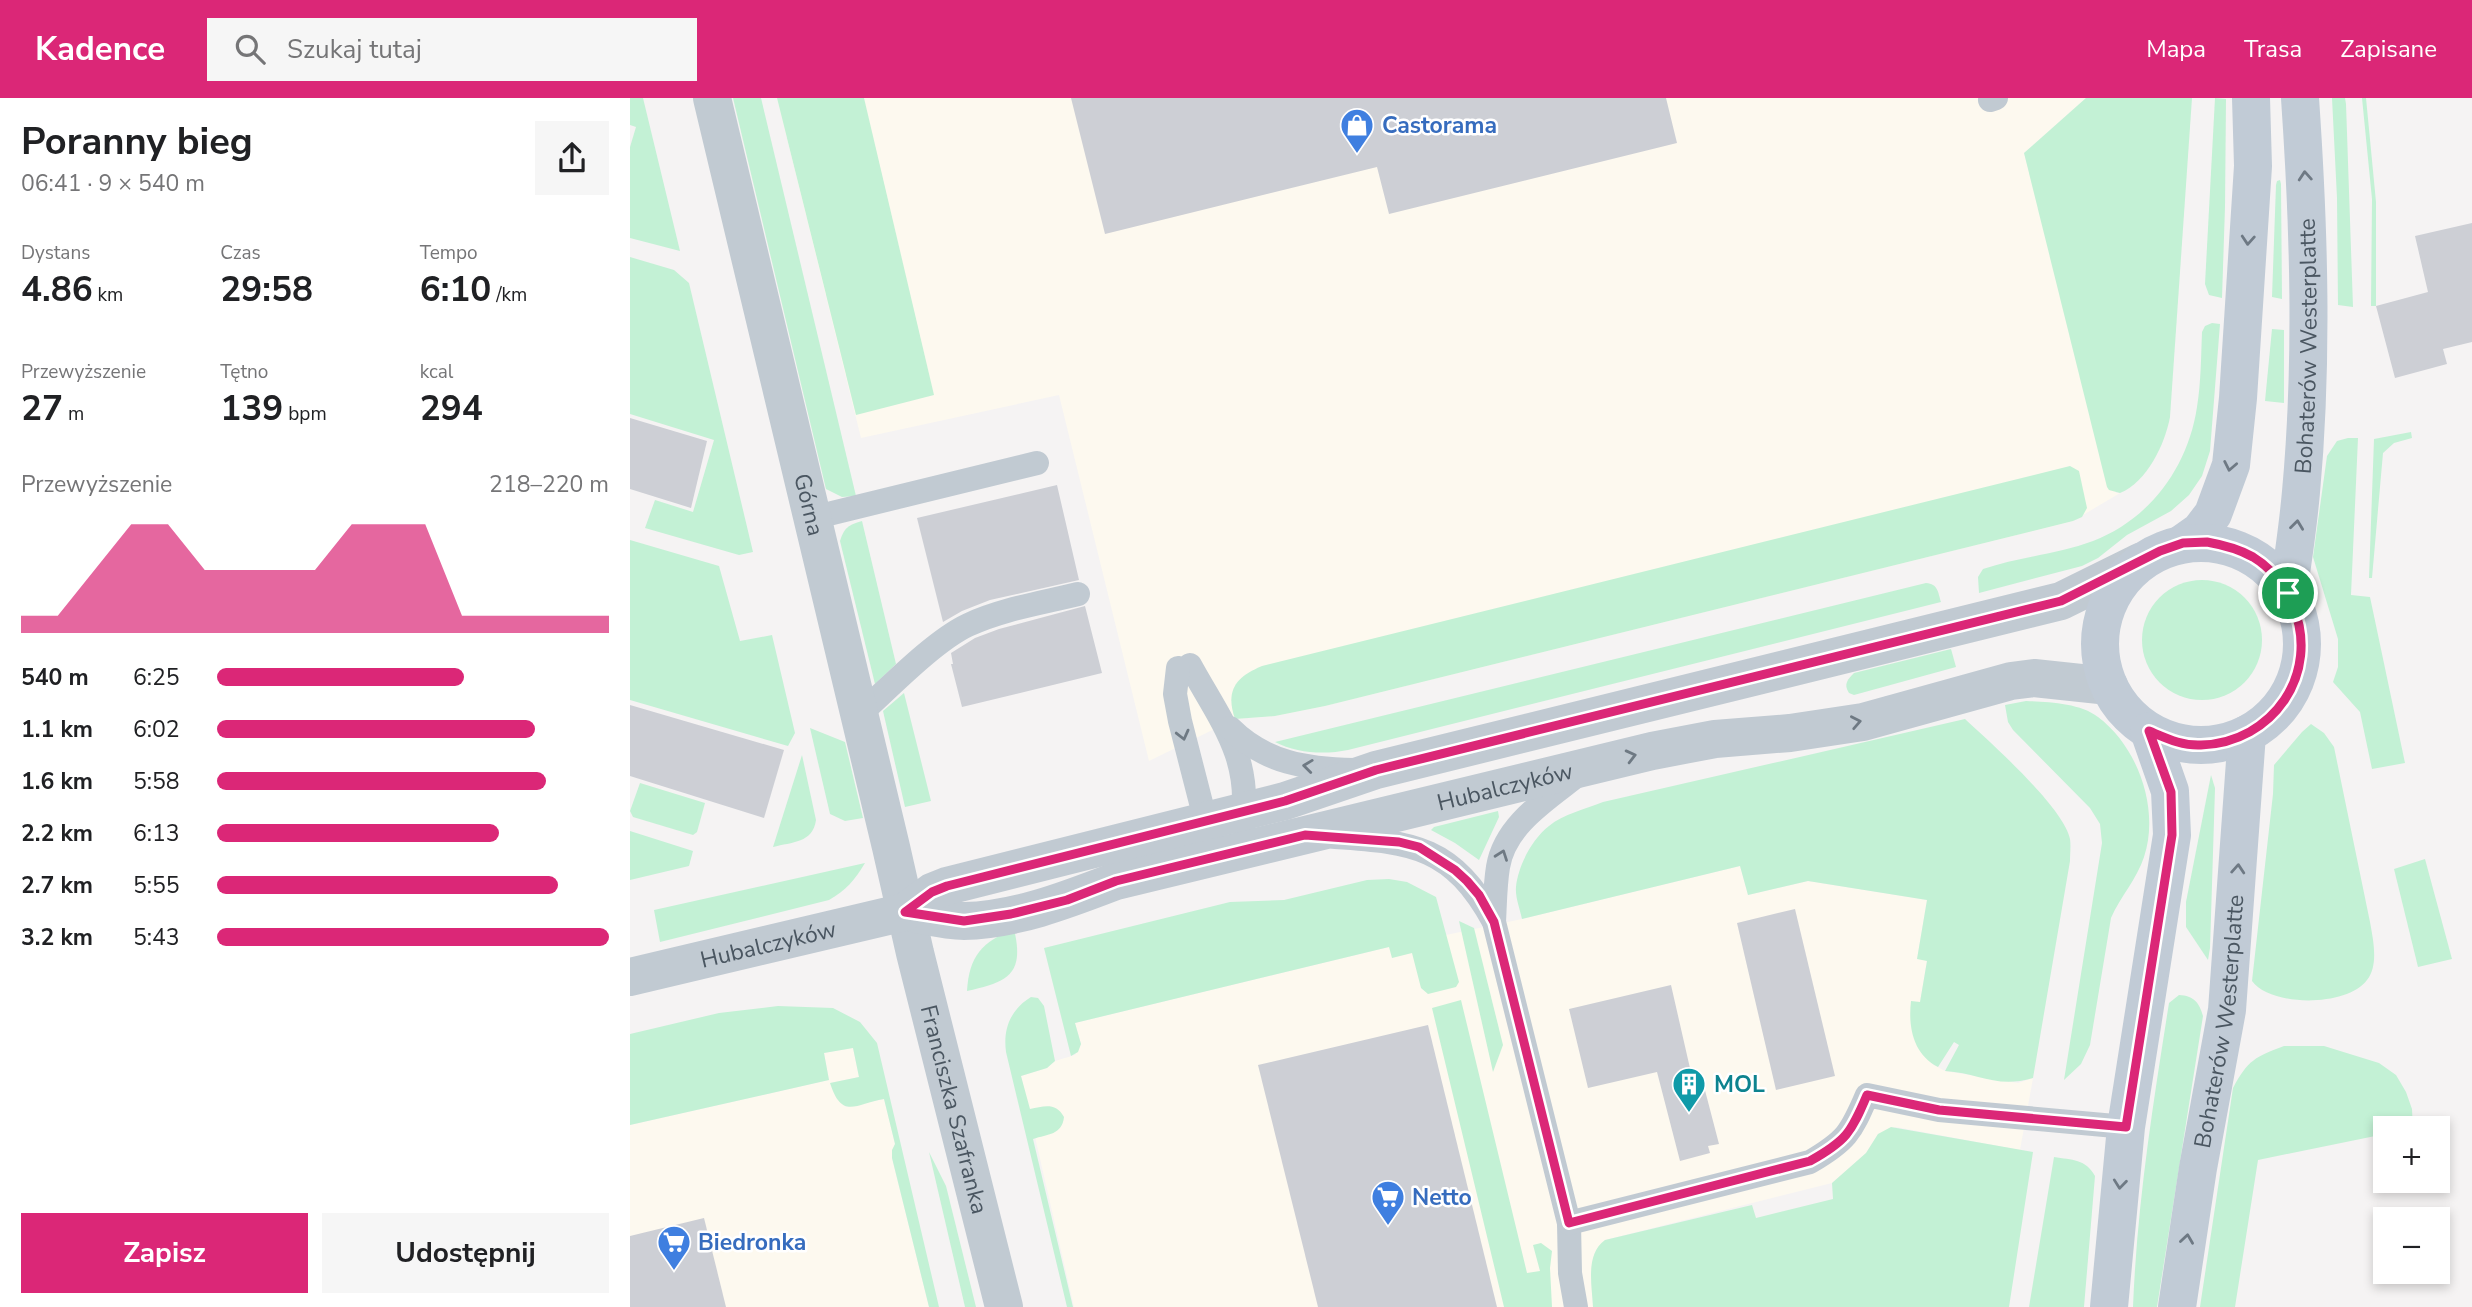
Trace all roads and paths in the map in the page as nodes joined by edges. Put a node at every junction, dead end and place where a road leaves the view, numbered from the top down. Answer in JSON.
{"nodes":[{"id":1,"x":712,"y":98,"type":"edge"},
{"id":2,"x":2251,"y":98,"type":"edge"},
{"id":3,"x":2300,"y":98,"type":"edge"},
{"id":4,"x":1037,"y":463,"type":"dead end"},
{"id":5,"x":813,"y":518,"type":"junction"},
{"id":6,"x":2183,"y":543,"type":"junction"},
{"id":7,"x":2140,"y":562,"type":"junction"},
{"id":8,"x":2288,"y":593,"type":"junction"},
{"id":9,"x":1077,"y":594,"type":"dead end"},
{"id":10,"x":2109,"y":686,"type":"junction"},
{"id":11,"x":860,"y":714,"type":"junction"},
{"id":12,"x":1218,"y":715,"type":"junction"},
{"id":13,"x":2149,"y":731,"type":"junction"},
{"id":14,"x":2248,"y":734,"type":"junction"},
{"id":15,"x":1588,"y":766,"type":"junction"},
{"id":16,"x":1376,"y":770,"type":"junction"},
{"id":17,"x":1245,"y":811,"type":"junction"},
{"id":18,"x":1205,"y":821,"type":"junction"},
{"id":19,"x":1305,"y":835,"type":"junction"},
{"id":20,"x":1230,"y":854,"type":"junction"},
{"id":21,"x":905,"y":912,"type":"junction"},
{"id":22,"x":1494,"y":922,"type":"junction"},
{"id":23,"x":630,"y":977,"type":"edge"},
{"id":24,"x":2126,"y":1127,"type":"junction"},
{"id":25,"x":1569,"y":1223,"type":"junction"},
{"id":26,"x":1004,"y":1307,"type":"edge"},
{"id":27,"x":1576,"y":1307,"type":"edge"},
{"id":28,"x":2109,"y":1307,"type":"edge"},
{"id":29,"x":2177,"y":1307,"type":"edge"}],
"edges":[{"from":1,"to":5,"type":"street","name":"Górna"},
{"from":2,"to":6,"type":"main road","one_way":true},
{"from":8,"to":3,"type":"main road","name":"Bohaterów Westerplatte","one_way":true},
{"from":4,"to":5,"type":"lane"},
{"from":5,"to":11,"type":"street","name":"Górna"},
{"from":6,"to":7,"type":"main road"},
{"from":6,"to":8,"type":"main road"},
{"from":7,"to":10,"type":"main road"},
{"from":7,"to":16,"type":"street","name":"Hubalczyków"},
{"from":8,"to":14,"type":"main road"},
{"from":9,"to":11,"type":"lane"},
{"from":10,"to":13,"type":"main road"},
{"from":15,"to":10,"type":"street","name":"Hubalczyków","one_way":true},
{"from":11,"to":21,"type":"street","name":"Górna"},
{"from":16,"to":12,"type":"lane","one_way":true},
{"from":12,"to":17,"type":"lane"},
{"from":12,"to":18,"type":"lane","one_way":true},
{"from":13,"to":14,"type":"main road"},
{"from":13,"to":24,"type":"main road"},
{"from":29,"to":14,"type":"main road","name":"Bohaterów Westerplatte","one_way":true},
{"from":15,"to":19,"type":"street","name":"Hubalczyków"},
{"from":22,"to":15,"type":"lane","one_way":true},
{"from":16,"to":17,"type":"street","name":"Hubalczyków"},
{"from":17,"to":18,"type":"street","name":"Hubalczyków"},
{"from":17,"to":20,"type":"lane"},
{"from":18,"to":20,"type":"lane"},
{"from":18,"to":21,"type":"street","name":"Hubalczyków"},
{"from":19,"to":20,"type":"street","name":"Hubalczyków"},
{"from":19,"to":22,"type":"lane"},
{"from":20,"to":21,"type":"street","name":"Hubalczyków"},
{"from":21,"to":23,"type":"street","name":"Hubalczyków"},
{"from":21,"to":26,"type":"street","name":"Franciszka Szafranka"},
{"from":22,"to":25,"type":"lane"},
{"from":24,"to":25,"type":"lane"},
{"from":24,"to":28,"type":"main road","one_way":true},
{"from":25,"to":27,"type":"lane"}]}
